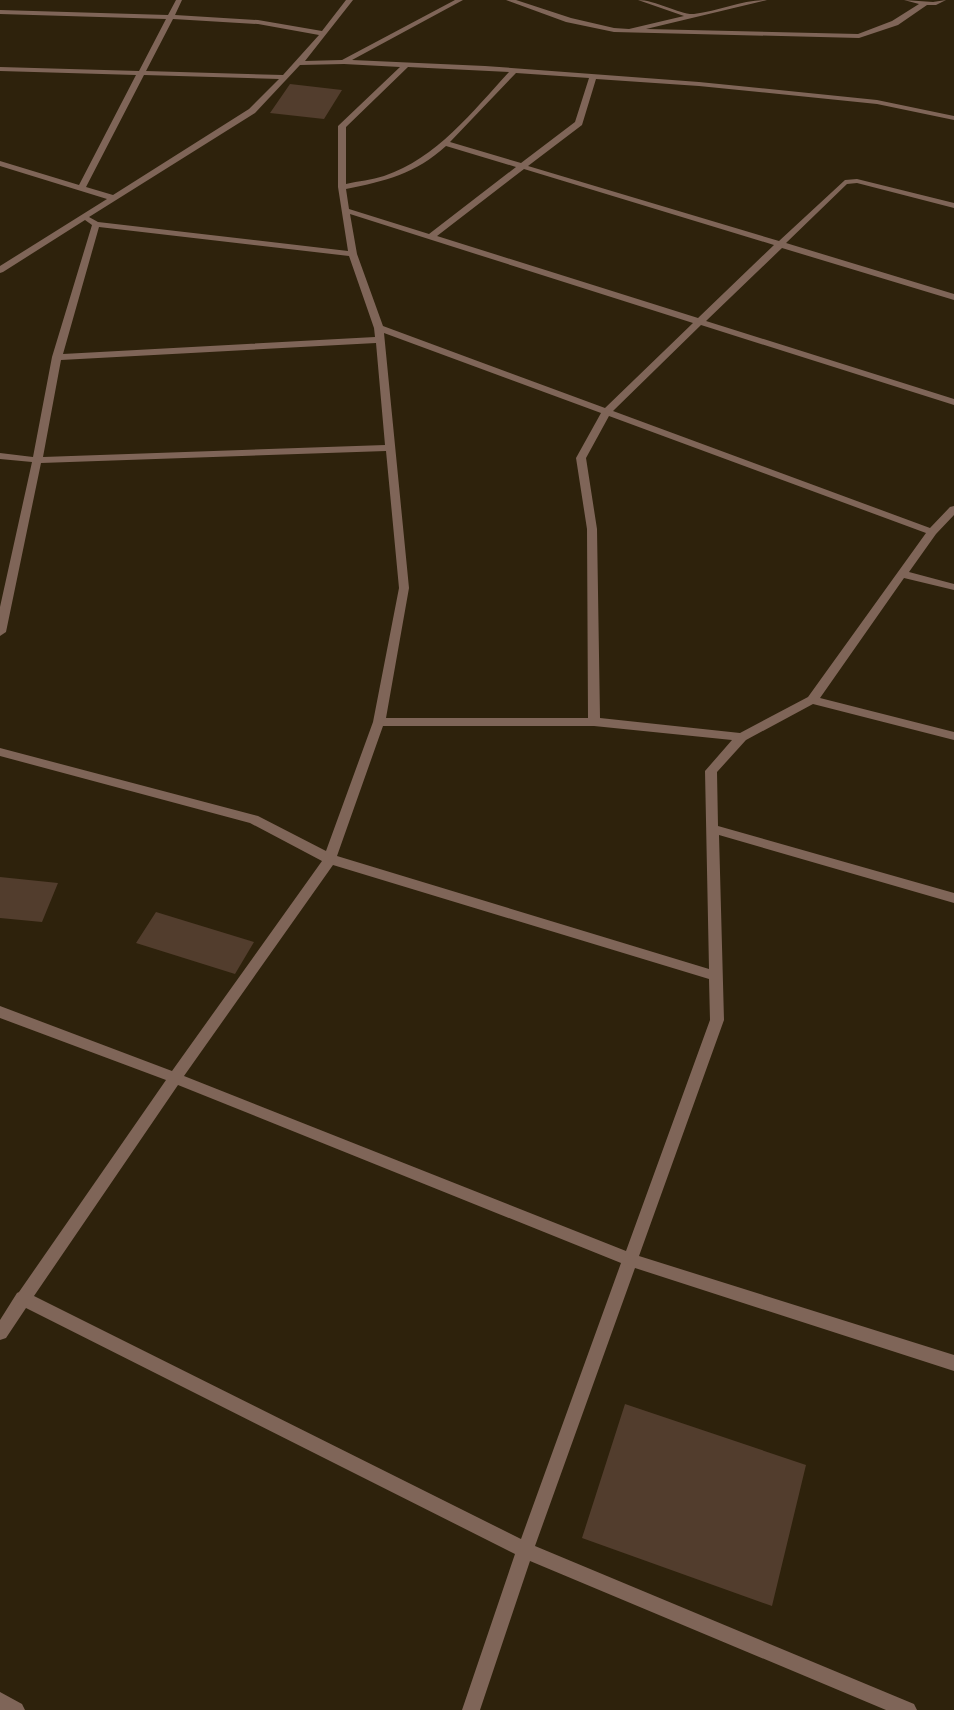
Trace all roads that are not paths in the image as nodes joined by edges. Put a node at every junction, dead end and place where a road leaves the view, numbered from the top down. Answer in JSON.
{"nodes":[{"id":1,"x":180,"y":0,"type":"edge"},
{"id":2,"x":350,"y":0,"type":"edge"},
{"id":3,"x":460,"y":0,"type":"edge"},
{"id":4,"x":510,"y":0,"type":"edge"},
{"id":5,"x":641,"y":0,"type":"edge"},
{"id":6,"x":764,"y":0,"type":"edge"},
{"id":7,"x":907,"y":0,"type":"edge"},
{"id":8,"x":943,"y":0,"type":"edge"},
{"id":9,"x":925,"y":3,"type":"junction"},
{"id":10,"x":0,"y":12,"type":"edge"},
{"id":11,"x":171,"y":17,"type":"junction"},
{"id":12,"x":694,"y":17,"type":"junction"},
{"id":13,"x":629,"y":32,"type":"junction"},
{"id":14,"x":324,"y":33,"type":"junction"},
{"id":15,"x":344,"y":62,"type":"junction"},
{"id":16,"x":298,"y":64,"type":"junction"},
{"id":17,"x":406,"y":66,"type":"junction"},
{"id":18,"x":0,"y":69,"type":"edge"},
{"id":19,"x":513,"y":72,"type":"junction"},
{"id":20,"x":142,"y":73,"type":"junction"},
{"id":21,"x":593,"y":76,"type":"junction"},
{"id":22,"x":285,"y":77,"type":"junction"},
{"id":23,"x":954,"y":118,"type":"edge"},
{"id":24,"x":445,"y":143,"type":"junction"},
{"id":25,"x":0,"y":164,"type":"edge"},
{"id":26,"x":522,"y":167,"type":"junction"},
{"id":27,"x":82,"y":187,"type":"junction"},
{"id":28,"x":342,"y":187,"type":"junction"},
{"id":29,"x":114,"y":198,"type":"junction"},
{"id":30,"x":954,"y":206,"type":"edge"},
{"id":31,"x":344,"y":210,"type":"junction"},
{"id":32,"x":85,"y":217,"type":"junction"},
{"id":33,"x":96,"y":224,"type":"junction"},
{"id":34,"x":429,"y":238,"type":"junction"},
{"id":35,"x":779,"y":246,"type":"junction"},
{"id":36,"x":353,"y":254,"type":"junction"},
{"id":37,"x":0,"y":270,"type":"edge"},
{"id":38,"x":954,"y":297,"type":"edge"},
{"id":39,"x":701,"y":322,"type":"junction"},
{"id":40,"x":380,"y":334,"type":"junction"},
{"id":41,"x":57,"y":357,"type":"junction"},
{"id":42,"x":954,"y":402,"type":"edge"},
{"id":43,"x":606,"y":412,"type":"junction"},
{"id":44,"x":391,"y":448,"type":"junction"},
{"id":45,"x":0,"y":456,"type":"edge"},
{"id":46,"x":38,"y":460,"type":"junction"},
{"id":47,"x":954,"y":509,"type":"edge"},
{"id":48,"x":932,"y":532,"type":"junction"},
{"id":49,"x":902,"y":574,"type":"junction"},
{"id":50,"x":954,"y":587,"type":"edge"},
{"id":51,"x":0,"y":632,"type":"edge"},
{"id":52,"x":812,"y":700,"type":"junction"},
{"id":53,"x":379,"y":722,"type":"junction"},
{"id":54,"x":594,"y":722,"type":"junction"},
{"id":55,"x":954,"y":736,"type":"edge"},
{"id":56,"x":742,"y":737,"type":"junction"},
{"id":57,"x":0,"y":752,"type":"edge"},
{"id":58,"x":713,"y":829,"type":"junction"},
{"id":59,"x":330,"y":859,"type":"junction"},
{"id":60,"x":954,"y":898,"type":"edge"},
{"id":61,"x":716,"y":976,"type":"junction"},
{"id":62,"x":0,"y":1012,"type":"edge"},
{"id":63,"x":175,"y":1078,"type":"junction"},
{"id":64,"x":631,"y":1260,"type":"junction"},
{"id":65,"x":22,"y":1298,"type":"junction"},
{"id":66,"x":0,"y":1333,"type":"edge"},
{"id":67,"x":954,"y":1363,"type":"edge"},
{"id":68,"x":525,"y":1550,"type":"junction"},
{"id":69,"x":0,"y":1701,"type":"edge"},
{"id":70,"x":16,"y":1710,"type":"edge"},
{"id":71,"x":471,"y":1710,"type":"edge"},
{"id":72,"x":908,"y":1710,"type":"edge"}],
"edges":[{"from":1,"to":11,"type":"street"},
{"from":2,"to":14,"type":"street"},
{"from":3,"to":15,"type":"street"},
{"from":4,"to":13,"type":"street"},
{"from":5,"to":12,"type":"street"},
{"from":6,"to":12,"type":"street"},
{"from":7,"to":9,"type":"street"},
{"from":8,"to":9,"type":"street"},
{"from":9,"to":13,"type":"street"},
{"from":10,"to":11,"type":"street"},
{"from":11,"to":14,"type":"street"},
{"from":11,"to":20,"type":"street"},
{"from":12,"to":13,"type":"street"},
{"from":14,"to":16,"type":"street"},
{"from":15,"to":16,"type":"street"},
{"from":15,"to":17,"type":"street"},
{"from":16,"to":22,"type":"street"},
{"from":17,"to":19,"type":"street"},
{"from":17,"to":28,"type":"street"},
{"from":18,"to":20,"type":"street"},
{"from":19,"to":21,"type":"street"},
{"from":19,"to":24,"type":"street"},
{"from":20,"to":22,"type":"street"},
{"from":20,"to":27,"type":"street"},
{"from":21,"to":23,"type":"street"},
{"from":21,"to":26,"type":"street"},
{"from":22,"to":29,"type":"street"},
{"from":24,"to":26,"type":"street"},
{"from":24,"to":28,"type":"street"},
{"from":25,"to":27,"type":"street"},
{"from":26,"to":34,"type":"street"},
{"from":26,"to":35,"type":"street"},
{"from":27,"to":29,"type":"street"},
{"from":28,"to":31,"type":"street"},
{"from":29,"to":32,"type":"street"},
{"from":30,"to":35,"type":"street"},
{"from":31,"to":34,"type":"street"},
{"from":31,"to":36,"type":"street"},
{"from":32,"to":33,"type":"street"},
{"from":32,"to":37,"type":"street"},
{"from":33,"to":36,"type":"street"},
{"from":33,"to":41,"type":"street"},
{"from":34,"to":39,"type":"street"},
{"from":35,"to":38,"type":"street"},
{"from":35,"to":39,"type":"street"},
{"from":36,"to":40,"type":"street"},
{"from":39,"to":42,"type":"street"},
{"from":39,"to":43,"type":"street"},
{"from":40,"to":41,"type":"street"},
{"from":40,"to":43,"type":"street"},
{"from":40,"to":44,"type":"street"},
{"from":41,"to":46,"type":"street"},
{"from":43,"to":48,"type":"street"},
{"from":43,"to":54,"type":"street"},
{"from":44,"to":46,"type":"street"},
{"from":44,"to":53,"type":"street"},
{"from":45,"to":46,"type":"street"},
{"from":46,"to":51,"type":"street"},
{"from":47,"to":48,"type":"street"},
{"from":48,"to":49,"type":"street"},
{"from":49,"to":50,"type":"street"},
{"from":49,"to":52,"type":"street"},
{"from":52,"to":55,"type":"street"},
{"from":52,"to":56,"type":"street"},
{"from":53,"to":54,"type":"street"},
{"from":53,"to":59,"type":"street"},
{"from":54,"to":56,"type":"street"},
{"from":56,"to":58,"type":"street"},
{"from":57,"to":59,"type":"street"},
{"from":58,"to":60,"type":"street"},
{"from":58,"to":61,"type":"street"},
{"from":59,"to":61,"type":"street"},
{"from":59,"to":63,"type":"street"},
{"from":61,"to":64,"type":"street"},
{"from":62,"to":63,"type":"street"},
{"from":63,"to":64,"type":"street"},
{"from":63,"to":65,"type":"street"},
{"from":64,"to":67,"type":"street"},
{"from":64,"to":68,"type":"street"},
{"from":65,"to":66,"type":"street"},
{"from":65,"to":68,"type":"street"},
{"from":68,"to":71,"type":"street"},
{"from":68,"to":72,"type":"street"},
{"from":69,"to":70,"type":"street"}]}
